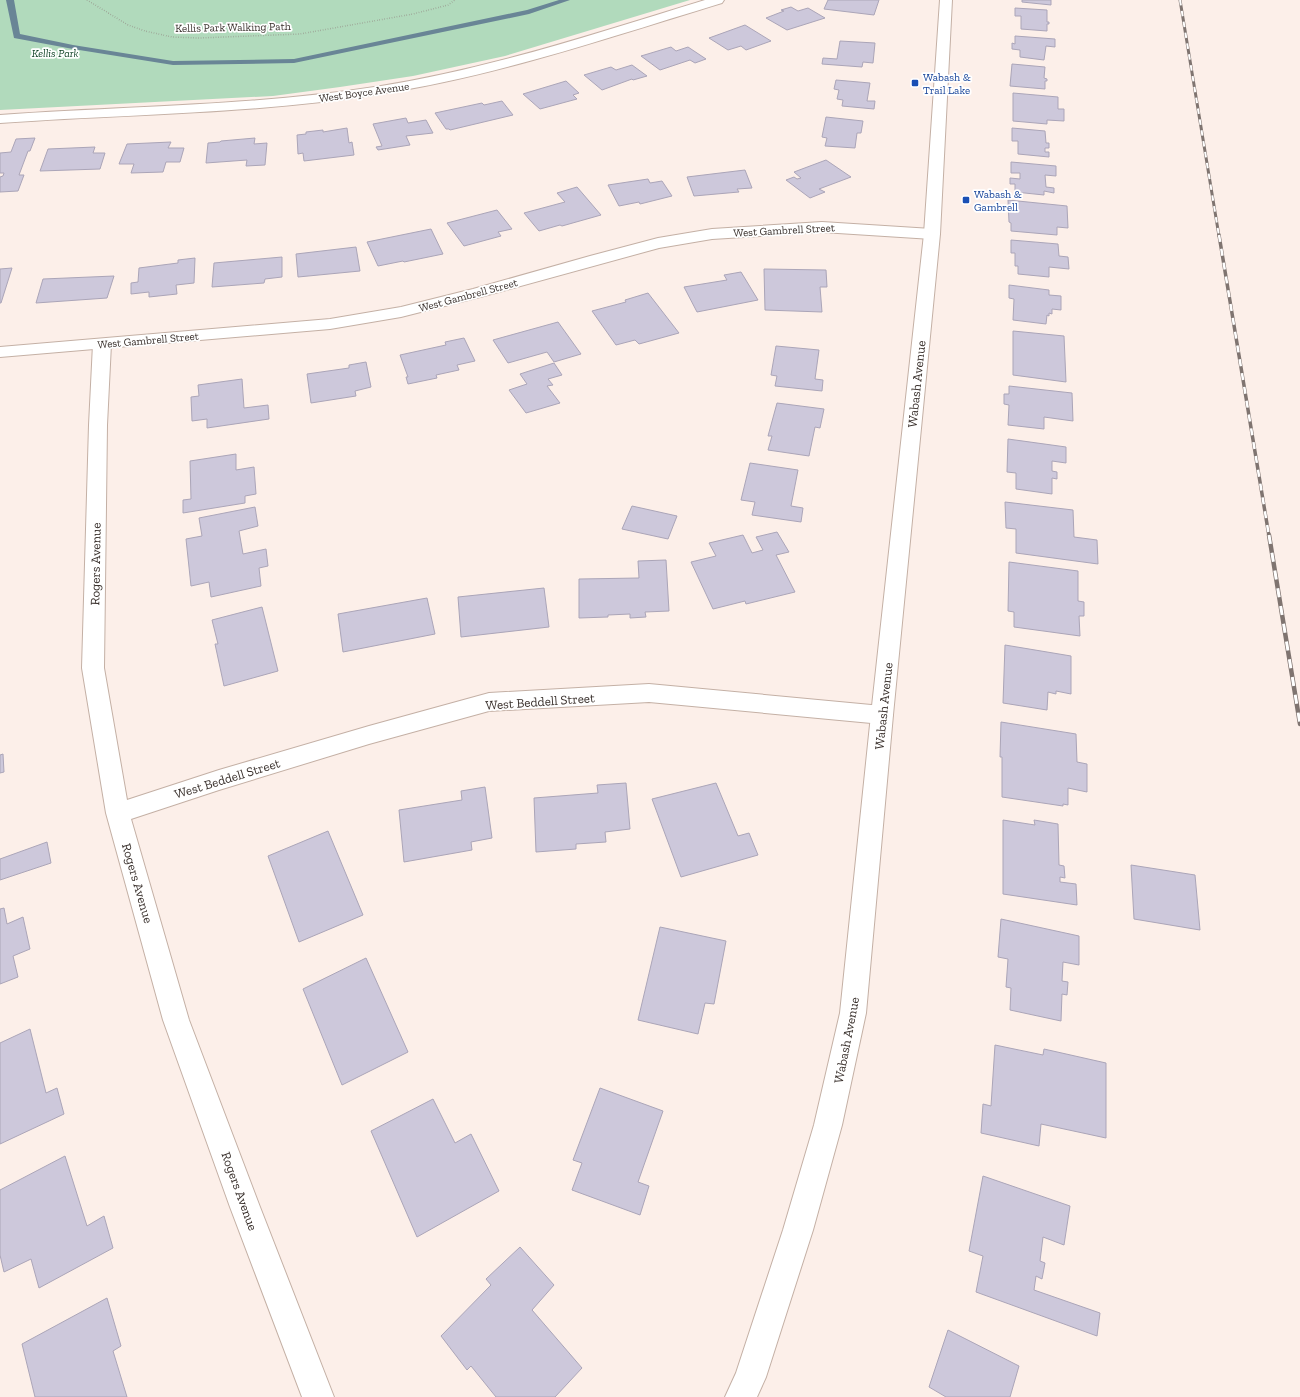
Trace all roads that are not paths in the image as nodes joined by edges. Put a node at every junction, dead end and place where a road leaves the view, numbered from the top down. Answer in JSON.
{"nodes":[{"id":1,"x":718,"y":0,"type":"edge"},
{"id":2,"x":946,"y":0,"type":"edge"},
{"id":3,"x":0,"y":119,"type":"edge"},
{"id":4,"x":932,"y":234,"type":"junction"},
{"id":5,"x":102,"y":344,"type":"junction"},
{"id":6,"x":0,"y":352,"type":"edge"},
{"id":7,"x":882,"y":715,"type":"junction"},
{"id":8,"x":118,"y":813,"type":"junction"},
{"id":9,"x":318,"y":1397,"type":"edge"},
{"id":10,"x":741,"y":1397,"type":"edge"}],
"edges":[{"from":1,"to":3,"type":"street","name":"West Boyce Avenue"},
{"from":2,"to":4,"type":"street","name":"Wabash Avenue"},
{"from":4,"to":5,"type":"street","name":"West Gambrell Street"},
{"from":4,"to":7,"type":"street","name":"Wabash Avenue"},
{"from":5,"to":6,"type":"street","name":"West Gambrell Street"},
{"from":5,"to":8,"type":"street","name":"Rogers Avenue"},
{"from":7,"to":8,"type":"street","name":"West Beddell Street"},
{"from":7,"to":10,"type":"street","name":"Wabash Avenue"},
{"from":8,"to":9,"type":"street","name":"Rogers Avenue"}]}
